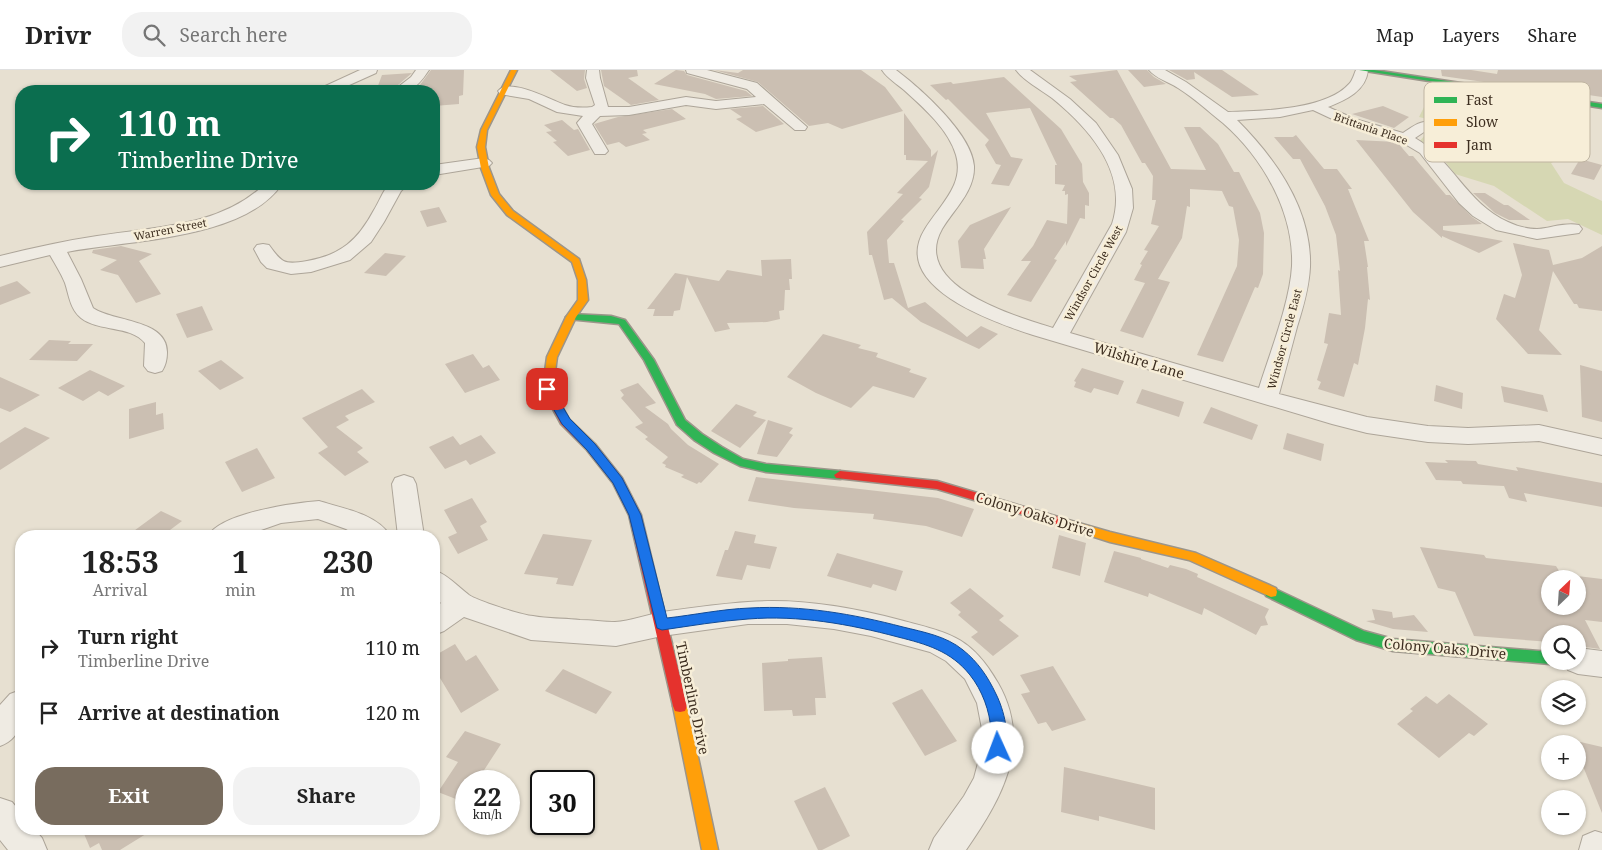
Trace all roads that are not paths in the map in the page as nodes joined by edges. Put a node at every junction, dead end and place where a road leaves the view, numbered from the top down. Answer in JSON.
{"nodes":[{"id":1,"x":371,"y":70,"type":"edge"},
{"id":2,"x":423,"y":70,"type":"edge"},
{"id":3,"x":514,"y":70,"type":"edge"},
{"id":4,"x":593,"y":70,"type":"edge"},
{"id":5,"x":692,"y":70,"type":"edge"},
{"id":6,"x":888,"y":70,"type":"edge"},
{"id":7,"x":1022,"y":70,"type":"edge"},
{"id":8,"x":1155,"y":70,"type":"edge"},
{"id":9,"x":1362,"y":70,"type":"edge"},
{"id":10,"x":1442,"y":82,"type":"edge"},
{"id":11,"x":339,"y":85,"type":"edge"},
{"id":12,"x":409,"y":85,"type":"edge"},
{"id":13,"x":505,"y":91,"type":"junction"},
{"id":14,"x":768,"y":99,"type":"junction"},
{"id":15,"x":1314,"y":106,"type":"junction"},
{"id":16,"x":598,"y":111,"type":"junction"},
{"id":17,"x":1223,"y":117,"type":"junction"},
{"id":18,"x":1424,"y":125,"type":"edge"},
{"id":19,"x":800,"y":128,"type":"dead end"},
{"id":20,"x":1405,"y":138,"type":"junction"},
{"id":21,"x":600,"y":151,"type":"dead end"},
{"id":22,"x":1424,"y":152,"type":"edge"},
{"id":23,"x":1435,"y":162,"type":"edge"},
{"id":24,"x":484,"y":163,"type":"junction"},
{"id":25,"x":440,"y":169,"type":"edge"},
{"id":26,"x":268,"y":190,"type":"edge"},
{"id":27,"x":393,"y":190,"type":"edge"},
{"id":28,"x":1574,"y":229,"type":"dead end"},
{"id":29,"x":56,"y":249,"type":"junction"},
{"id":30,"x":263,"y":249,"type":"dead end"},
{"id":31,"x":0,"y":262,"type":"edge"},
{"id":32,"x":571,"y":317,"type":"junction"},
{"id":33,"x":1058,"y":336,"type":"junction"},
{"id":34,"x":155,"y":366,"type":"dead end"},
{"id":35,"x":1267,"y":398,"type":"junction"},
{"id":36,"x":1602,"y":447,"type":"edge"},
{"id":37,"x":404,"y":484,"type":"dead end"},
{"id":38,"x":234,"y":530,"type":"edge"},
{"id":39,"x":368,"y":530,"type":"edge"},
{"id":40,"x":410,"y":530,"type":"edge"},
{"id":41,"x":440,"y":586,"type":"edge"},
{"id":42,"x":461,"y":604,"type":"junction"},
{"id":43,"x":440,"y":619,"type":"edge"},
{"id":44,"x":662,"y":624,"type":"junction"},
{"id":45,"x":1541,"y":657,"type":"edge"},
{"id":46,"x":1586,"y":662,"type":"edge"},
{"id":47,"x":1602,"y":664,"type":"edge"},
{"id":48,"x":15,"y":710,"type":"edge"},
{"id":49,"x":0,"y":732,"type":"edge"},
{"id":50,"x":0,"y":814,"type":"edge"},
{"id":51,"x":15,"y":832,"type":"edge"},
{"id":52,"x":18,"y":835,"type":"edge"},
{"id":53,"x":30,"y":850,"type":"edge"},
{"id":54,"x":710,"y":850,"type":"edge"},
{"id":55,"x":946,"y":850,"type":"edge"}],
"edges":[{"from":1,"to":11,"type":"street"},
{"from":2,"to":12,"type":"street"},
{"from":3,"to":13,"type":"street","name":"Timberline Drive"},
{"from":4,"to":16,"type":"street"},
{"from":5,"to":14,"type":"street"},
{"from":6,"to":33,"type":"street","name":"Wilshire Lane"},
{"from":7,"to":33,"type":"street","name":"Windsor Circle West"},
{"from":8,"to":17,"type":"street","name":"Windsor Circle East"},
{"from":9,"to":10,"type":"street"},
{"from":9,"to":15,"type":"street"},
{"from":13,"to":16,"type":"street"},
{"from":13,"to":24,"type":"street","name":"Timberline Drive"},
{"from":14,"to":16,"type":"street"},
{"from":14,"to":19,"type":"street"},
{"from":15,"to":17,"type":"street"},
{"from":15,"to":20,"type":"street","name":"Brittania Place"},
{"from":16,"to":21,"type":"street"},
{"from":17,"to":35,"type":"street","name":"Windsor Circle East"},
{"from":18,"to":20,"type":"street"},
{"from":20,"to":22,"type":"street","name":"Brittania Place"},
{"from":23,"to":28,"type":"street","name":"Brittania Place"},
{"from":24,"to":25,"type":"street"},
{"from":24,"to":32,"type":"street","name":"Timberline Drive"},
{"from":26,"to":29,"type":"street","name":"Warren Street"},
{"from":27,"to":30,"type":"street"},
{"from":29,"to":31,"type":"street","name":"Warren Street"},
{"from":29,"to":34,"type":"street"},
{"from":32,"to":44,"type":"street","name":"Timberline Drive"},
{"from":32,"to":45,"type":"street","name":"Colony Oaks Drive"},
{"from":33,"to":35,"type":"street","name":"Wilshire Lane"},
{"from":35,"to":36,"type":"street","name":"Wilshire Lane"},
{"from":37,"to":40,"type":"street"},
{"from":38,"to":39,"type":"street"},
{"from":41,"to":42,"type":"street"},
{"from":42,"to":43,"type":"street"},
{"from":42,"to":44,"type":"street"},
{"from":44,"to":54,"type":"street","name":"Timberline Drive"},
{"from":44,"to":55,"type":"street"},
{"from":46,"to":47,"type":"street"},
{"from":48,"to":49,"type":"street"},
{"from":50,"to":51,"type":"street"},
{"from":52,"to":53,"type":"street"}]}
